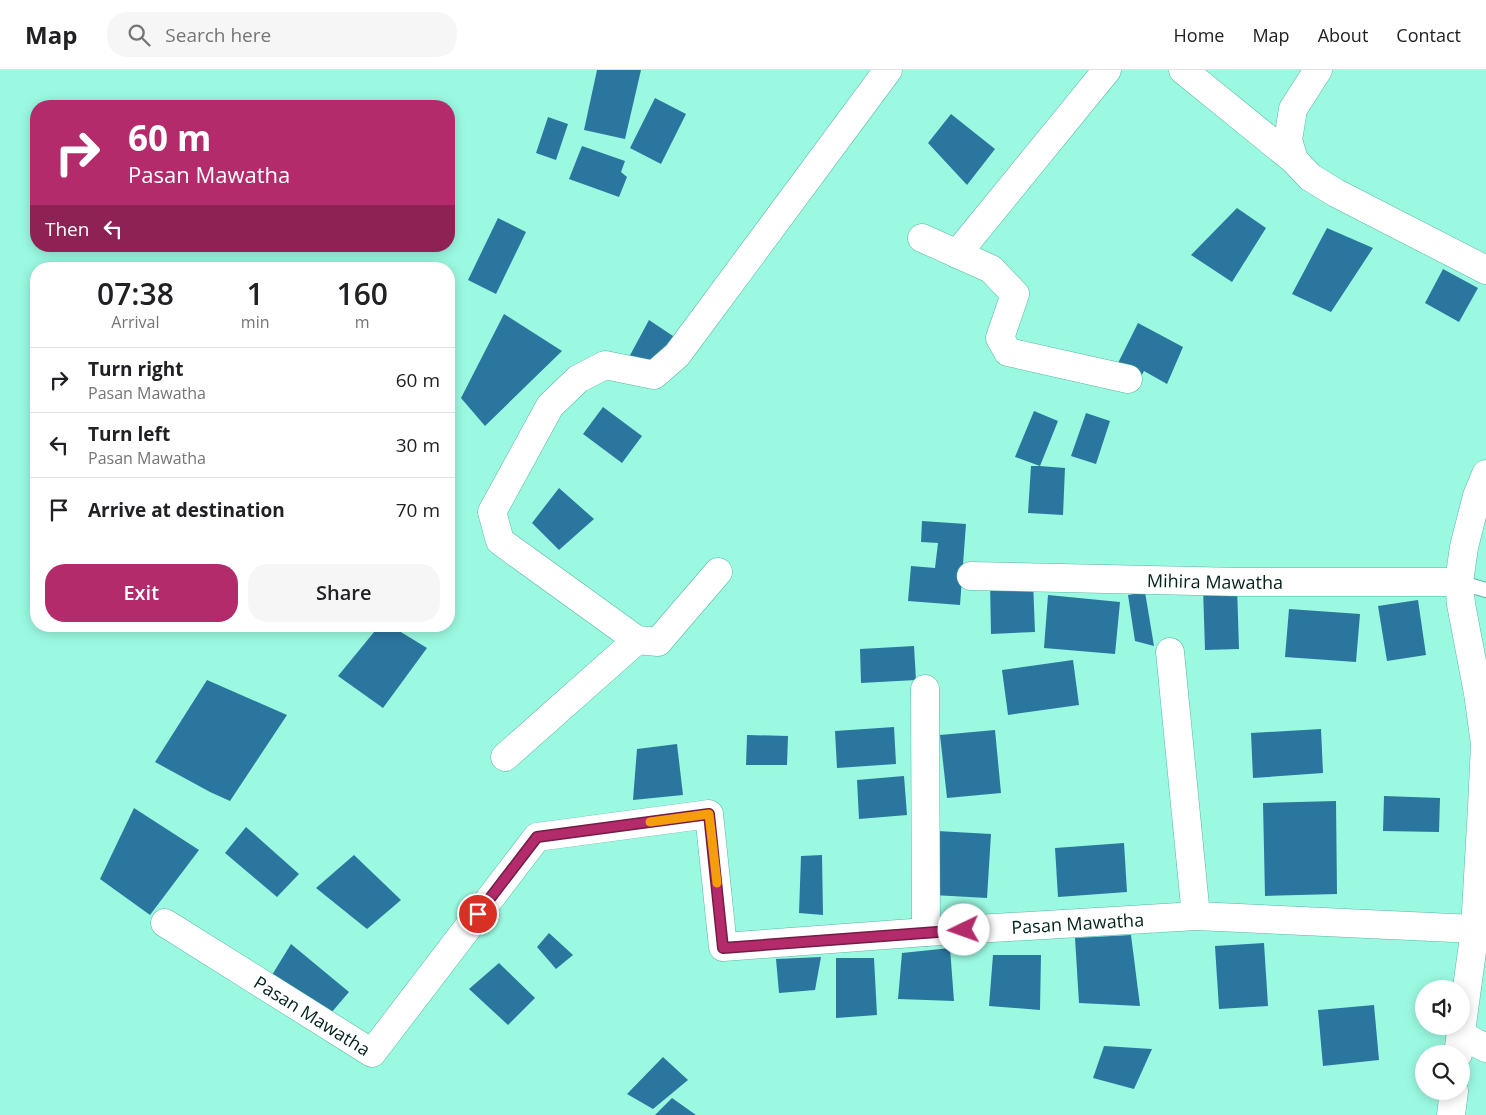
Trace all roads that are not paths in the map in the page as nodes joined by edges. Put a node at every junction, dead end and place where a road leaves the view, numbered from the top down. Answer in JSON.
{"nodes":[{"id":1,"x":888,"y":70,"type":"edge"},
{"id":2,"x":1107,"y":70,"type":"edge"},
{"id":3,"x":1183,"y":70,"type":"edge"},
{"id":4,"x":1318,"y":70,"type":"edge"},
{"id":5,"x":1294,"y":160,"type":"junction"},
{"id":6,"x":922,"y":238,"type":"dead end"},
{"id":7,"x":956,"y":254,"type":"junction"},
{"id":8,"x":1486,"y":270,"type":"edge"},
{"id":9,"x":1128,"y":379,"type":"dead end"},
{"id":10,"x":1486,"y":474,"type":"edge"},
{"id":11,"x":718,"y":572,"type":"dead end"},
{"id":12,"x":971,"y":576,"type":"dead end"},
{"id":13,"x":1459,"y":582,"type":"junction"},
{"id":14,"x":1486,"y":590,"type":"edge"},
{"id":15,"x":637,"y":640,"type":"junction"},
{"id":16,"x":1170,"y":652,"type":"dead end"},
{"id":17,"x":926,"y":689,"type":"dead end"},
{"id":18,"x":505,"y":757,"type":"dead end"},
{"id":19,"x":1482,"y":864,"type":"edge"},
{"id":20,"x":1196,"y":916,"type":"junction"},
{"id":21,"x":166,"y":923,"type":"dead end"},
{"id":22,"x":1475,"y":929,"type":"junction"},
{"id":23,"x":926,"y":932,"type":"junction"},
{"id":24,"x":1460,"y":1044,"type":"edge"},
{"id":25,"x":1486,"y":1048,"type":"edge"},
{"id":26,"x":1453,"y":1100,"type":"edge"},
{"id":27,"x":1452,"y":1115,"type":"edge"}],
"edges":[{"from":1,"to":15,"type":"street"},
{"from":2,"to":7,"type":"street"},
{"from":3,"to":5,"type":"street"},
{"from":4,"to":5,"type":"street"},
{"from":5,"to":8,"type":"street"},
{"from":6,"to":7,"type":"street"},
{"from":7,"to":9,"type":"street"},
{"from":10,"to":13,"type":"street"},
{"from":11,"to":15,"type":"street"},
{"from":12,"to":13,"type":"street","name":"Mihira Mawatha"},
{"from":13,"to":14,"type":"lane"},
{"from":13,"to":19,"type":"street"},
{"from":15,"to":18,"type":"street"},
{"from":16,"to":20,"type":"street"},
{"from":17,"to":23,"type":"street"},
{"from":19,"to":22,"type":"street"},
{"from":20,"to":22,"type":"street","name":"Pasan Mawatha"},
{"from":20,"to":23,"type":"street","name":"Pasan Mawatha"},
{"from":21,"to":23,"type":"street","name":"Pasan Mawatha"},
{"from":22,"to":24,"type":"street"},
{"from":24,"to":25,"type":"street"},
{"from":26,"to":27,"type":"street"}]}
